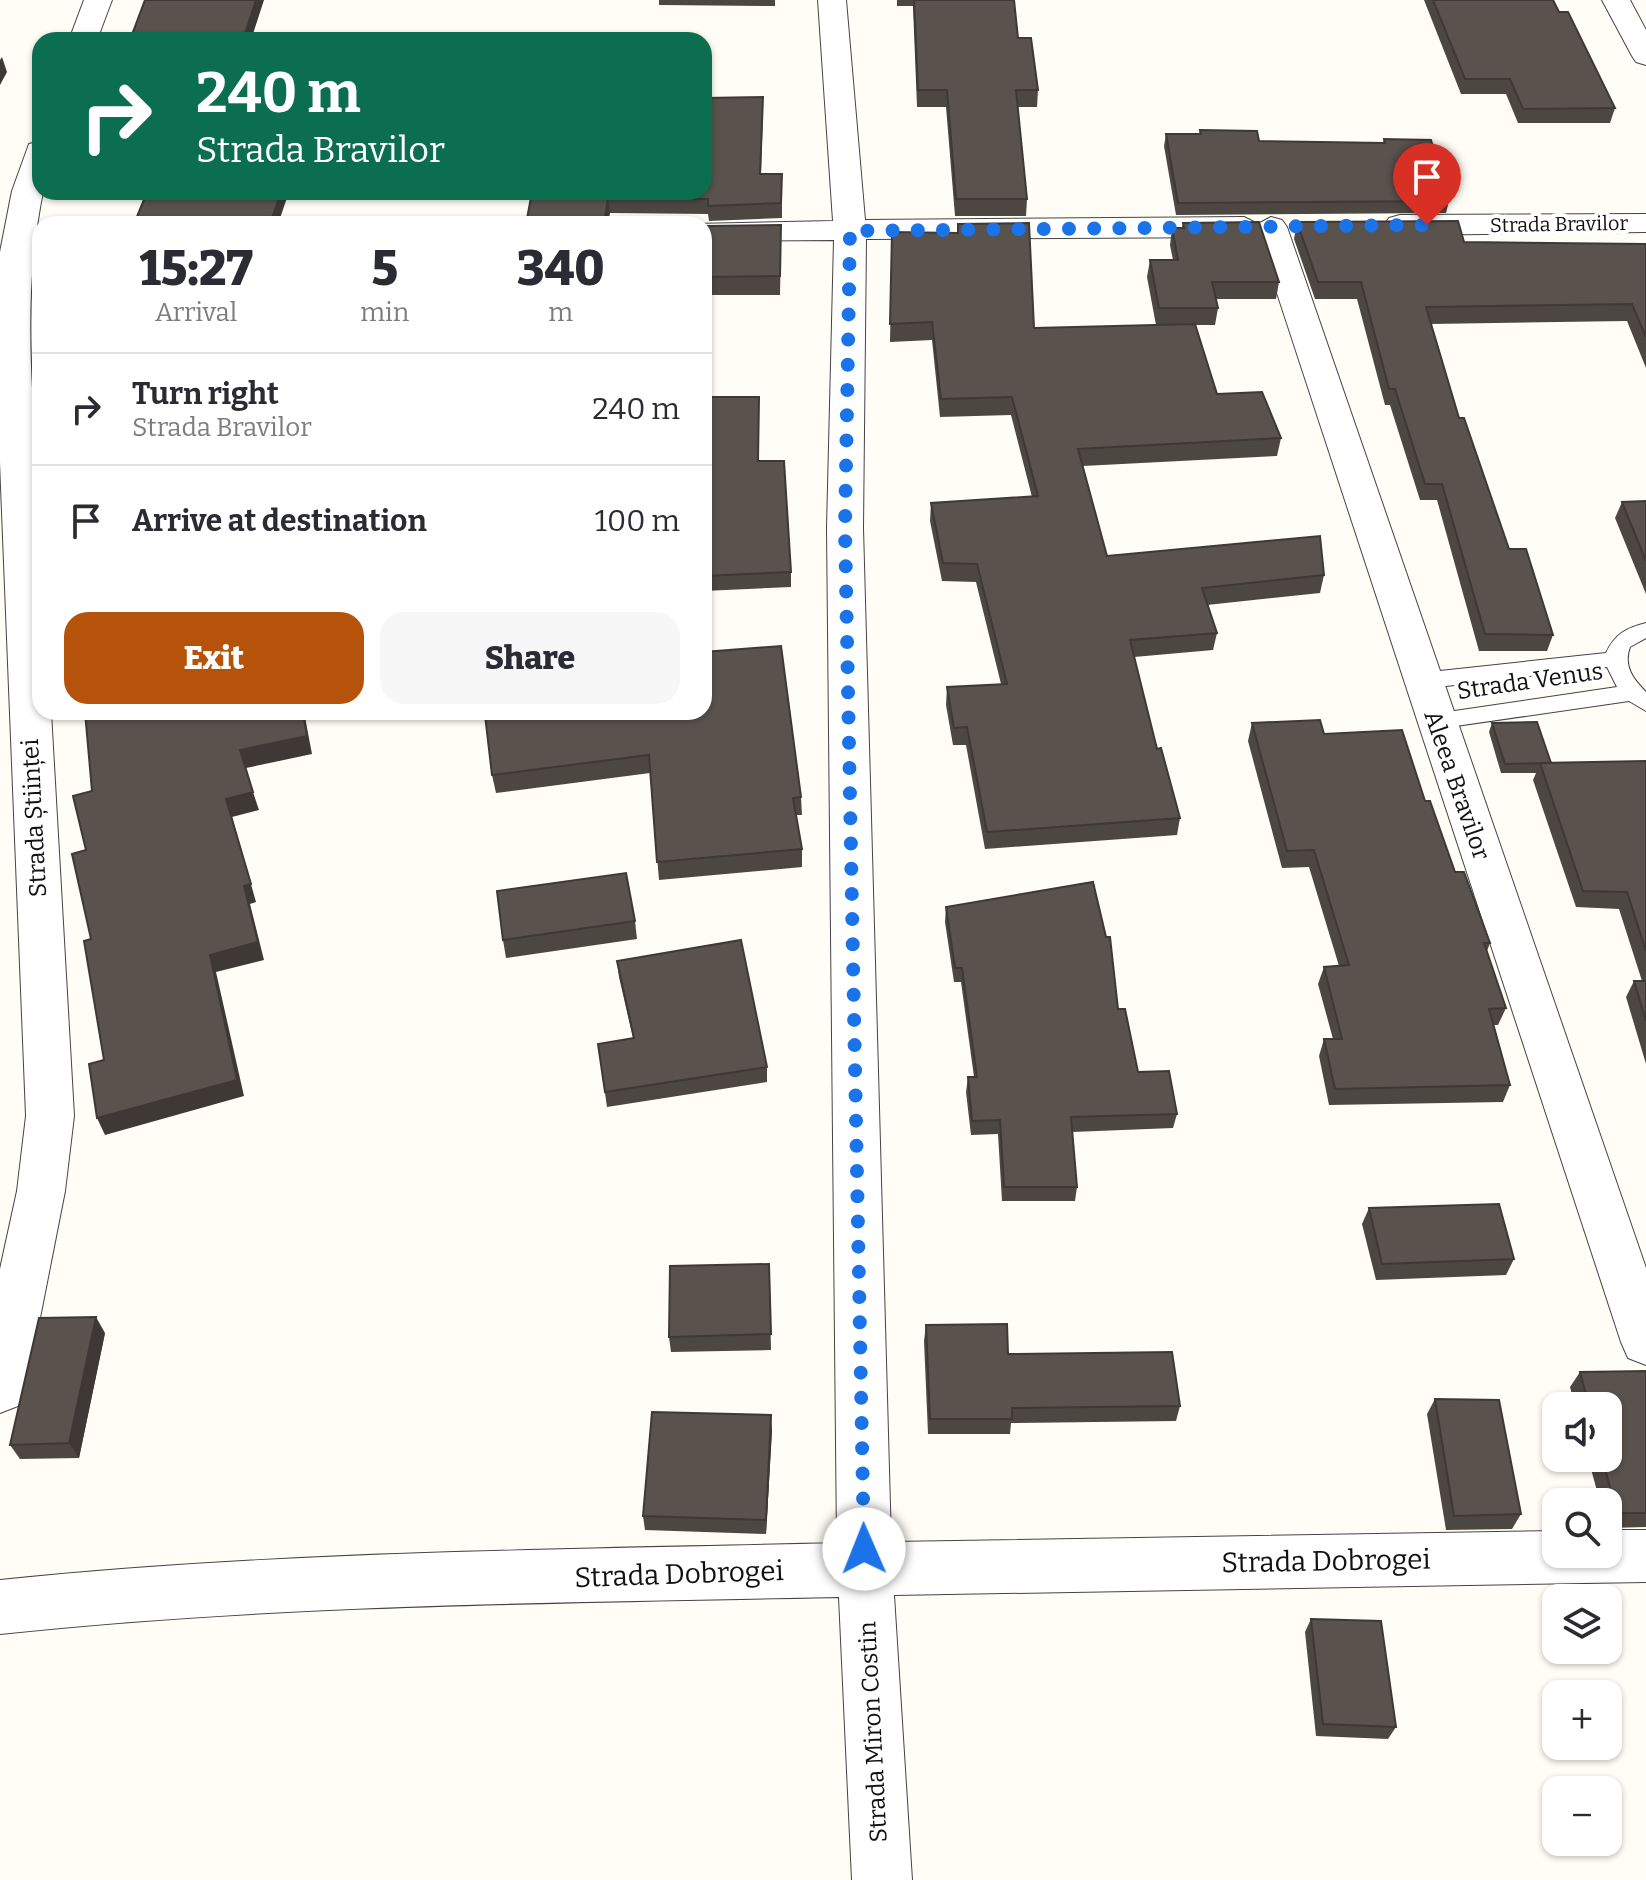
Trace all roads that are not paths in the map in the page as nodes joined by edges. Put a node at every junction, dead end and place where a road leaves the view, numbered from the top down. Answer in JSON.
{"nodes":[{"id":1,"x":98,"y":0,"type":"edge"},
{"id":2,"x":832,"y":0,"type":"edge"},
{"id":3,"x":1616,"y":0,"type":"edge"},
{"id":4,"x":86,"y":32,"type":"edge"},
{"id":5,"x":1646,"y":56,"type":"edge"},
{"id":6,"x":32,"y":172,"type":"edge"},
{"id":7,"x":1646,"y":223,"type":"edge"},
{"id":8,"x":1365,"y":226,"type":"edge"},
{"id":9,"x":712,"y":231,"type":"edge"},
{"id":10,"x":850,"y":231,"type":"junction"},
{"id":11,"x":19,"y":232,"type":"edge"},
{"id":12,"x":1646,"y":630,"type":"edge"},
{"id":13,"x":1615,"y":659,"type":"junction"},
{"id":14,"x":1421,"y":681,"type":"junction"},
{"id":15,"x":1639,"y":698,"type":"edge"},
{"id":16,"x":1435,"y":721,"type":"junction"},
{"id":17,"x":1646,"y":1342,"type":"edge"},
{"id":18,"x":0,"y":1389,"type":"edge"},
{"id":19,"x":1646,"y":1556,"type":"edge"},
{"id":20,"x":864,"y":1568,"type":"junction"},
{"id":21,"x":0,"y":1607,"type":"edge"},
{"id":22,"x":882,"y":1880,"type":"edge"}],
"edges":[{"from":1,"to":4,"type":"street"},
{"from":2,"to":10,"type":"street","name":"Strada Miron Costin"},
{"from":3,"to":5,"type":"street"},
{"from":6,"to":11,"type":"street","name":"Strada Științei"},
{"from":7,"to":8,"type":"street","name":"Strada Bravilor"},
{"from":9,"to":10,"type":"street"},
{"from":10,"to":14,"type":"street","name":"Aleea Bravilor"},
{"from":10,"to":20,"type":"street","name":"Strada Miron Costin"},
{"from":11,"to":18,"type":"street","name":"Strada Științei"},
{"from":12,"to":13,"type":"lane","name":"Strada Venus"},
{"from":13,"to":14,"type":"lane","name":"Strada Venus"},
{"from":13,"to":15,"type":"lane","name":"Strada Venus"},
{"from":14,"to":16,"type":"street","name":"Aleea Bravilor"},
{"from":15,"to":16,"type":"lane","name":"Strada Venus"},
{"from":16,"to":17,"type":"street","name":"Aleea Bravilor"},
{"from":19,"to":20,"type":"street","name":"Strada Dobrogei"},
{"from":20,"to":21,"type":"street","name":"Strada Dobrogei"},
{"from":20,"to":22,"type":"street","name":"Strada Miron Costin"}]}
